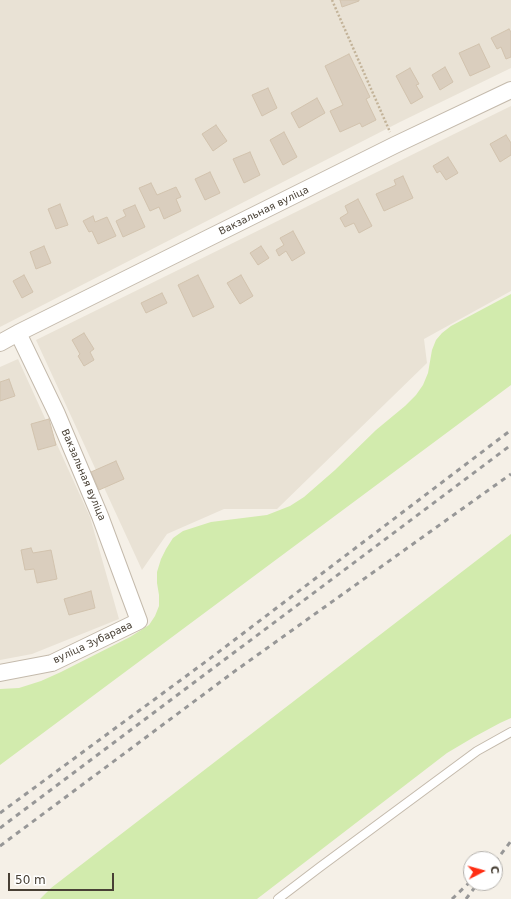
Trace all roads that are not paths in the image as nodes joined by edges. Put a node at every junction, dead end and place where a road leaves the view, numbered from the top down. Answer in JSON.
{"nodes":[{"id":1,"x":511,"y":90,"type":"edge"},
{"id":2,"x":18,"y":333,"type":"junction"},
{"id":3,"x":0,"y":343,"type":"edge"},
{"id":4,"x":139,"y":622,"type":"joint"},
{"id":5,"x":0,"y":673,"type":"edge"},
{"id":6,"x":511,"y":732,"type":"edge"},
{"id":7,"x":278,"y":899,"type":"edge"}],
"edges":[{"from":1,"to":2,"type":"street","name":"Вакзальная вуліца"},
{"from":2,"to":3,"type":"street","name":"Вакзальная вуліца"},
{"from":2,"to":4,"type":"street","name":"Вакзальная вуліца"},
{"from":4,"to":5,"type":"street","name":"вуліца Зубарава"},
{"from":6,"to":7,"type":"lane"}]}
